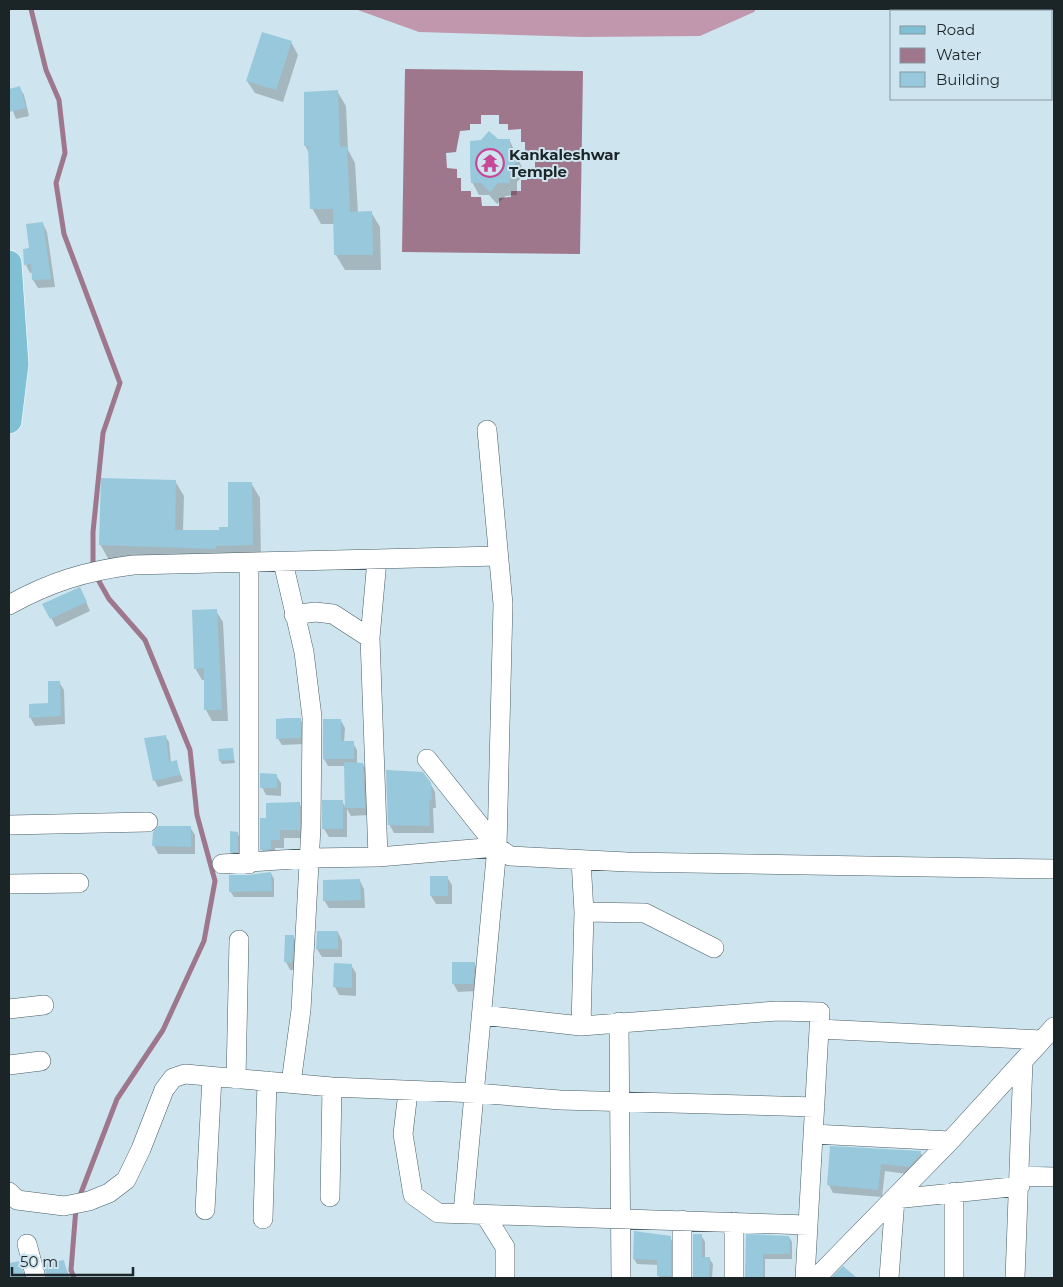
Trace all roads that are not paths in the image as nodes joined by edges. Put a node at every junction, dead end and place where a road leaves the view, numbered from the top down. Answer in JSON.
{"nodes":[{"id":1,"x":9,"y":263,"type":"edge"},
{"id":2,"x":9,"y":420,"type":"edge"},
{"id":3,"x":487,"y":430,"type":"dead end"},
{"id":4,"x":498,"y":556,"type":"junction"},
{"id":5,"x":377,"y":560,"type":"junction"},
{"id":6,"x":283,"y":562,"type":"junction"},
{"id":7,"x":248,"y":563,"type":"junction"},
{"id":8,"x":9,"y":604,"type":"edge"},
{"id":9,"x":294,"y":615,"type":"junction"},
{"id":10,"x":370,"y":638,"type":"junction"},
{"id":11,"x":427,"y":759,"type":"dead end"},
{"id":12,"x":148,"y":822,"type":"dead end"},
{"id":13,"x":9,"y":825,"type":"edge"},
{"id":14,"x":497,"y":847,"type":"junction"},
{"id":15,"x":378,"y":857,"type":"junction"},
{"id":16,"x":309,"y":858,"type":"junction"},
{"id":17,"x":581,"y":860,"type":"junction"},
{"id":18,"x":222,"y":864,"type":"dead end"},
{"id":19,"x":250,"y":864,"type":"junction"},
{"id":20,"x":1054,"y":869,"type":"edge"},
{"id":21,"x":79,"y":883,"type":"dead end"},
{"id":22,"x":9,"y":884,"type":"edge"},
{"id":23,"x":584,"y":912,"type":"junction"},
{"id":24,"x":239,"y":940,"type":"dead end"},
{"id":25,"x":714,"y":948,"type":"dead end"},
{"id":26,"x":44,"y":1005,"type":"dead end"},
{"id":27,"x":9,"y":1010,"type":"edge"},
{"id":28,"x":482,"y":1015,"type":"junction"},
{"id":29,"x":619,"y":1022,"type":"junction"},
{"id":30,"x":581,"y":1026,"type":"junction"},
{"id":31,"x":819,"y":1029,"type":"junction"},
{"id":32,"x":1048,"y":1033,"type":"edge"},
{"id":33,"x":41,"y":1061,"type":"dead end"},
{"id":34,"x":1023,"y":1062,"type":"junction"},
{"id":35,"x":9,"y":1065,"type":"edge"},
{"id":36,"x":212,"y":1077,"type":"junction"},
{"id":37,"x":236,"y":1079,"type":"junction"},
{"id":38,"x":267,"y":1080,"type":"junction"},
{"id":39,"x":291,"y":1083,"type":"junction"},
{"id":40,"x":332,"y":1087,"type":"junction"},
{"id":41,"x":408,"y":1092,"type":"junction"},
{"id":42,"x":476,"y":1093,"type":"junction"},
{"id":43,"x":618,"y":1102,"type":"junction"},
{"id":44,"x":815,"y":1107,"type":"junction"},
{"id":45,"x":813,"y":1134,"type":"junction"},
{"id":46,"x":950,"y":1142,"type":"junction"},
{"id":47,"x":1054,"y":1177,"type":"edge"},
{"id":48,"x":1020,"y":1181,"type":"junction"},
{"id":49,"x":9,"y":1192,"type":"edge"},
{"id":50,"x":954,"y":1192,"type":"junction"},
{"id":51,"x":330,"y":1197,"type":"dead end"},
{"id":52,"x":895,"y":1199,"type":"junction"},
{"id":53,"x":205,"y":1210,"type":"dead end"},
{"id":54,"x":463,"y":1213,"type":"junction"},
{"id":55,"x":485,"y":1215,"type":"junction"},
{"id":56,"x":263,"y":1219,"type":"dead end"},
{"id":57,"x":620,"y":1219,"type":"junction"},
{"id":58,"x":682,"y":1220,"type":"junction"},
{"id":59,"x":734,"y":1222,"type":"junction"},
{"id":60,"x":808,"y":1225,"type":"junction"},
{"id":61,"x":28,"y":1244,"type":"dead end"},
{"id":62,"x":36,"y":1278,"type":"edge"},
{"id":63,"x":504,"y":1278,"type":"edge"},
{"id":64,"x":621,"y":1278,"type":"edge"},
{"id":65,"x":682,"y":1278,"type":"edge"},
{"id":66,"x":734,"y":1278,"type":"edge"},
{"id":67,"x":805,"y":1278,"type":"edge"},
{"id":68,"x":816,"y":1278,"type":"edge"},
{"id":69,"x":889,"y":1278,"type":"edge"},
{"id":70,"x":954,"y":1278,"type":"edge"},
{"id":71,"x":1015,"y":1278,"type":"edge"}],
"edges":[{"from":1,"to":2,"type":"main road"},
{"from":3,"to":4,"type":"street"},
{"from":4,"to":5,"type":"street"},
{"from":4,"to":14,"type":"street"},
{"from":5,"to":6,"type":"street"},
{"from":5,"to":10,"type":"street"},
{"from":6,"to":7,"type":"street"},
{"from":6,"to":9,"type":"street"},
{"from":7,"to":8,"type":"street"},
{"from":7,"to":19,"type":"street"},
{"from":9,"to":10,"type":"street"},
{"from":9,"to":16,"type":"street"},
{"from":10,"to":15,"type":"street"},
{"from":11,"to":14,"type":"street"},
{"from":12,"to":13,"type":"street"},
{"from":14,"to":15,"type":"street"},
{"from":14,"to":17,"type":"street"},
{"from":14,"to":28,"type":"street"},
{"from":15,"to":16,"type":"street"},
{"from":16,"to":19,"type":"street"},
{"from":16,"to":39,"type":"street"},
{"from":17,"to":20,"type":"street"},
{"from":17,"to":23,"type":"street"},
{"from":18,"to":19,"type":"street"},
{"from":21,"to":22,"type":"street"},
{"from":23,"to":25,"type":"street"},
{"from":23,"to":30,"type":"street"},
{"from":24,"to":37,"type":"street"},
{"from":26,"to":27,"type":"street"},
{"from":28,"to":30,"type":"street"},
{"from":28,"to":42,"type":"street"},
{"from":29,"to":30,"type":"street"},
{"from":29,"to":31,"type":"street"},
{"from":29,"to":43,"type":"street"},
{"from":31,"to":32,"type":"street"},
{"from":31,"to":44,"type":"street"},
{"from":32,"to":34,"type":"street"},
{"from":33,"to":35,"type":"street"},
{"from":34,"to":46,"type":"street"},
{"from":34,"to":48,"type":"street"},
{"from":36,"to":37,"type":"street"},
{"from":36,"to":49,"type":"street"},
{"from":36,"to":53,"type":"street"},
{"from":37,"to":38,"type":"street"},
{"from":38,"to":39,"type":"street"},
{"from":38,"to":56,"type":"street"},
{"from":39,"to":40,"type":"street"},
{"from":40,"to":41,"type":"street"},
{"from":40,"to":51,"type":"street"},
{"from":41,"to":42,"type":"street"},
{"from":41,"to":54,"type":"street"},
{"from":42,"to":43,"type":"street"},
{"from":42,"to":54,"type":"street"},
{"from":43,"to":44,"type":"street"},
{"from":43,"to":57,"type":"street"},
{"from":44,"to":45,"type":"street"},
{"from":45,"to":46,"type":"street"},
{"from":45,"to":60,"type":"street"},
{"from":46,"to":52,"type":"street"},
{"from":47,"to":48,"type":"street"},
{"from":48,"to":50,"type":"street"},
{"from":48,"to":71,"type":"street"},
{"from":50,"to":52,"type":"street"},
{"from":50,"to":70,"type":"street"},
{"from":52,"to":68,"type":"street"},
{"from":52,"to":69,"type":"street"},
{"from":54,"to":55,"type":"street"},
{"from":55,"to":57,"type":"street"},
{"from":55,"to":63,"type":"street"},
{"from":57,"to":58,"type":"street"},
{"from":57,"to":64,"type":"street"},
{"from":58,"to":59,"type":"street"},
{"from":58,"to":65,"type":"street"},
{"from":59,"to":60,"type":"street"},
{"from":59,"to":66,"type":"street"},
{"from":60,"to":67,"type":"street"},
{"from":61,"to":62,"type":"street"}]}
